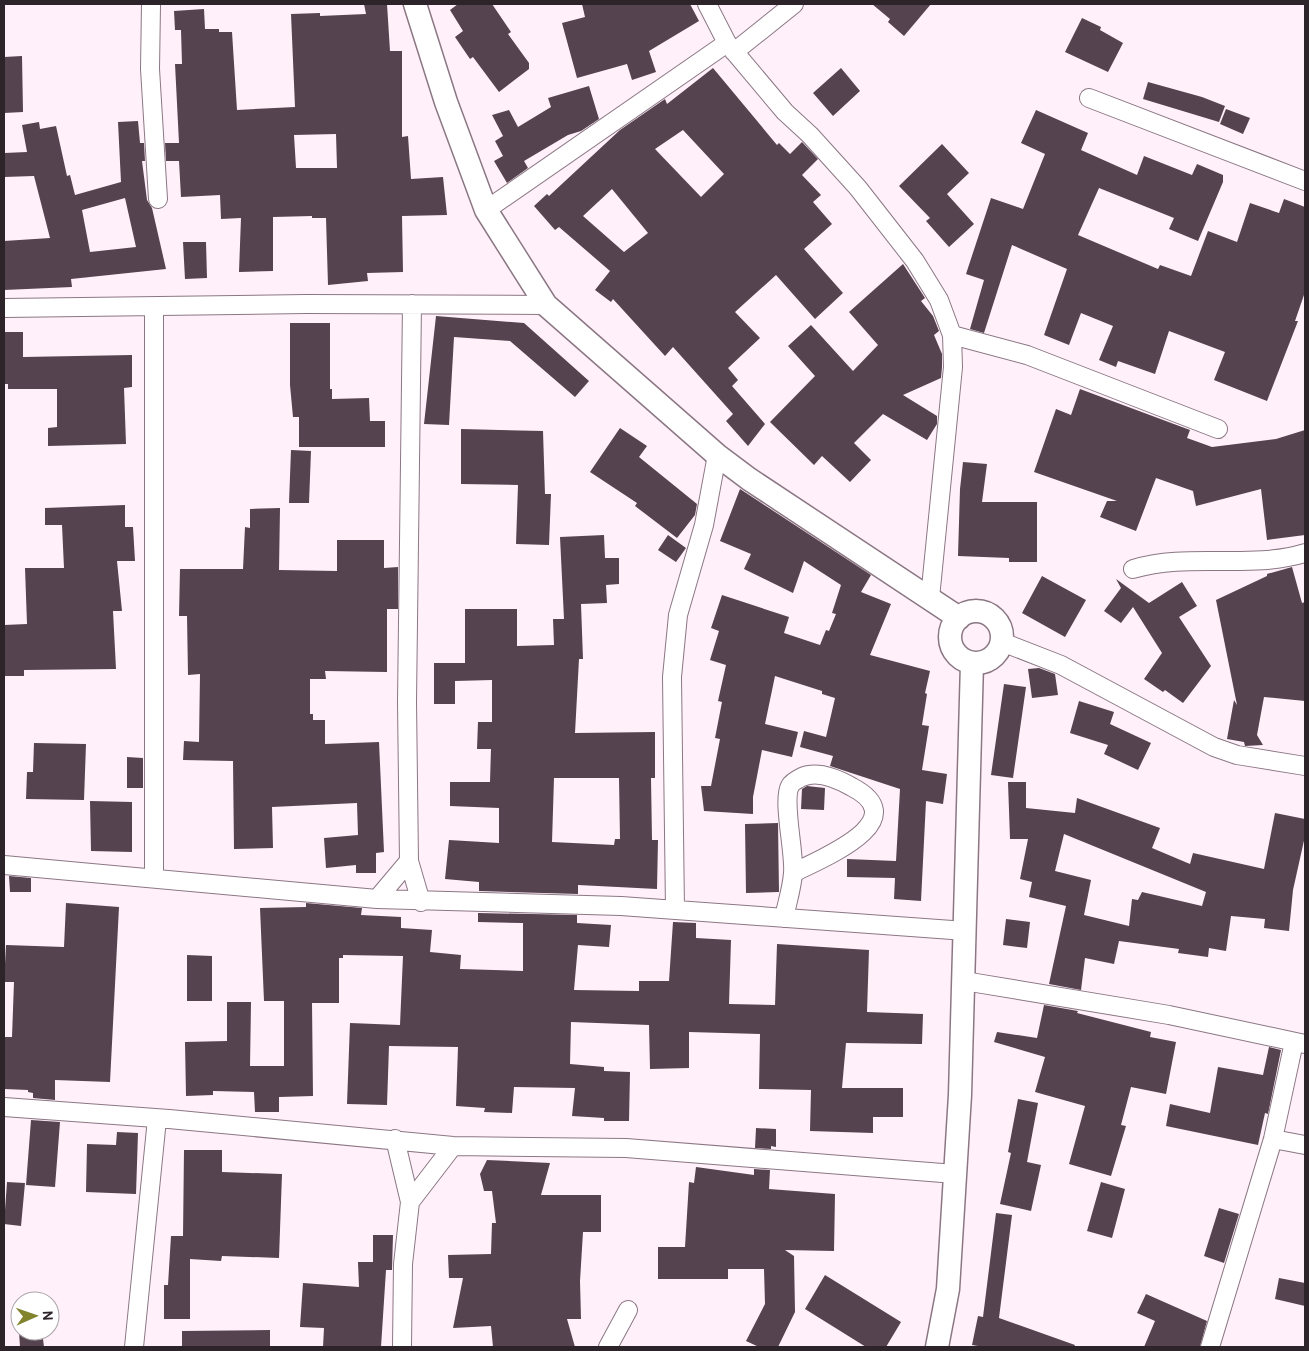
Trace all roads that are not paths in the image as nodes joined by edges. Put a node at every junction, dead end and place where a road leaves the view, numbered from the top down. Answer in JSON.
{"nodes":[{"id":1,"x":152,"y":4,"type":"edge"},
{"id":2,"x":415,"y":4,"type":"edge"},
{"id":3,"x":707,"y":4,"type":"edge"},
{"id":4,"x":794,"y":4,"type":"edge"},
{"id":5,"x":731,"y":48,"type":"junction"},
{"id":6,"x":1089,"y":98,"type":"dead end"},
{"id":7,"x":1305,"y":181,"type":"edge"},
{"id":8,"x":158,"y":199,"type":"dead end"},
{"id":9,"x":486,"y":210,"type":"junction"},
{"id":10,"x":412,"y":304,"type":"junction"},
{"id":11,"x":546,"y":305,"type":"junction"},
{"id":12,"x":154,"y":306,"type":"junction"},
{"id":13,"x":4,"y":308,"type":"edge"},
{"id":14,"x":952,"y":335,"type":"junction"},
{"id":15,"x":1218,"y":429,"type":"dead end"},
{"id":16,"x":717,"y":454,"type":"junction"},
{"id":17,"x":1305,"y":553,"type":"edge"},
{"id":18,"x":1133,"y":569,"type":"dead end"},
{"id":19,"x":930,"y":598,"type":"junction"},
{"id":20,"x":959,"y":618,"type":"junction"},
{"id":21,"x":1002,"y":642,"type":"junction"},
{"id":22,"x":972,"y":663,"type":"junction"},
{"id":23,"x":1305,"y":766,"type":"edge"},
{"id":24,"x":409,"y":861,"type":"junction"},
{"id":25,"x":4,"y":865,"type":"edge"},
{"id":26,"x":793,"y":873,"type":"junction"},
{"id":27,"x":154,"y":878,"type":"junction"},
{"id":28,"x":377,"y":899,"type":"junction"},
{"id":29,"x":421,"y":902,"type":"junction"},
{"id":30,"x":676,"y":910,"type":"junction"},
{"id":31,"x":784,"y":918,"type":"junction"},
{"id":32,"x":966,"y":931,"type":"junction"},
{"id":33,"x":964,"y":981,"type":"junction"},
{"id":34,"x":1300,"y":1043,"type":"edge"},
{"id":35,"x":4,"y":1107,"type":"edge"},
{"id":36,"x":157,"y":1119,"type":"junction"},
{"id":37,"x":1273,"y":1138,"type":"junction"},
{"id":38,"x":395,"y":1140,"type":"junction"},
{"id":39,"x":1305,"y":1145,"type":"edge"},
{"id":40,"x":453,"y":1146,"type":"junction"},
{"id":41,"x":955,"y":1174,"type":"junction"},
{"id":42,"x":410,"y":1202,"type":"junction"},
{"id":43,"x":628,"y":1310,"type":"dead end"},
{"id":44,"x":134,"y":1347,"type":"edge"},
{"id":45,"x":402,"y":1347,"type":"edge"},
{"id":46,"x":608,"y":1347,"type":"edge"},
{"id":47,"x":937,"y":1347,"type":"edge"},
{"id":48,"x":1210,"y":1347,"type":"edge"}],
"edges":[{"from":1,"to":8,"type":"street"},
{"from":2,"to":9,"type":"street"},
{"from":3,"to":5,"type":"street"},
{"from":4,"to":5,"type":"street"},
{"from":5,"to":9,"type":"street"},
{"from":5,"to":14,"type":"street"},
{"from":6,"to":7,"type":"street"},
{"from":9,"to":11,"type":"street"},
{"from":10,"to":11,"type":"street"},
{"from":10,"to":12,"type":"street"},
{"from":10,"to":24,"type":"street"},
{"from":11,"to":16,"type":"street"},
{"from":12,"to":13,"type":"street"},
{"from":12,"to":27,"type":"street"},
{"from":14,"to":15,"type":"street"},
{"from":14,"to":19,"type":"street"},
{"from":16,"to":19,"type":"street"},
{"from":16,"to":30,"type":"street"},
{"from":17,"to":18,"type":"street"},
{"from":19,"to":20,"type":"street"},
{"from":20,"to":21,"type":"street"},
{"from":20,"to":22,"type":"street"},
{"from":21,"to":22,"type":"street"},
{"from":21,"to":23,"type":"street"},
{"from":22,"to":32,"type":"street"},
{"from":24,"to":28,"type":"street"},
{"from":24,"to":29,"type":"street"},
{"from":25,"to":27,"type":"street"},
{"from":26,"to":26,"type":"street"},
{"from":26,"to":31,"type":"street"},
{"from":27,"to":28,"type":"street"},
{"from":28,"to":29,"type":"street"},
{"from":29,"to":30,"type":"street"},
{"from":30,"to":31,"type":"street"},
{"from":31,"to":32,"type":"street"},
{"from":32,"to":33,"type":"street"},
{"from":33,"to":34,"type":"street"},
{"from":33,"to":41,"type":"street"},
{"from":34,"to":37,"type":"street"},
{"from":35,"to":36,"type":"street"},
{"from":36,"to":38,"type":"street"},
{"from":36,"to":44,"type":"street"},
{"from":37,"to":39,"type":"street"},
{"from":37,"to":48,"type":"street"},
{"from":38,"to":40,"type":"street"},
{"from":38,"to":42,"type":"street"},
{"from":40,"to":41,"type":"street"},
{"from":40,"to":42,"type":"street"},
{"from":41,"to":47,"type":"street"},
{"from":42,"to":45,"type":"street"},
{"from":43,"to":46,"type":"street"}]}
